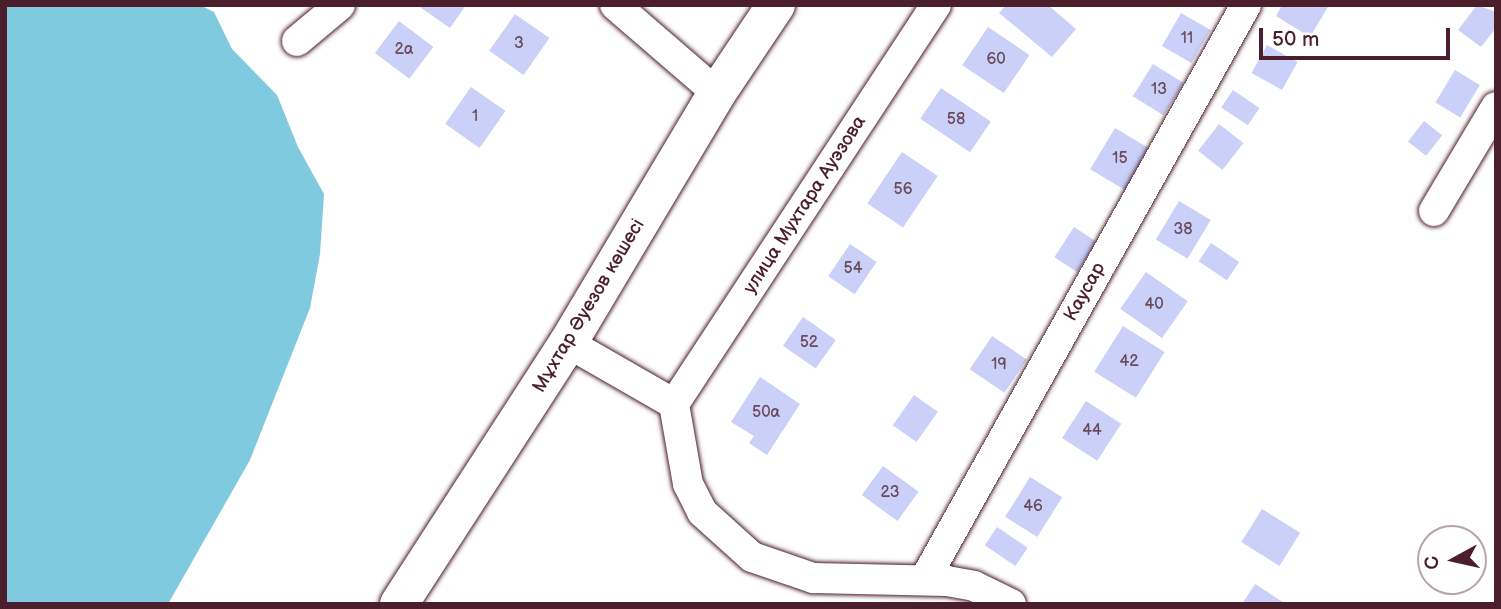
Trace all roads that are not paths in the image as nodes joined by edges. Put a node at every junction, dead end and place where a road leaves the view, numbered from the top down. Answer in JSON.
{"nodes":[{"id":1,"x":340,"y":5,"type":"edge"},
{"id":2,"x":614,"y":5,"type":"edge"},
{"id":3,"x":776,"y":5,"type":"edge"},
{"id":4,"x":936,"y":5,"type":"edge"},
{"id":5,"x":1246,"y":5,"type":"edge"},
{"id":6,"x":297,"y":41,"type":"dead end"},
{"id":7,"x":717,"y":93,"type":"junction"},
{"id":8,"x":1496,"y":107,"type":"edge"},
{"id":9,"x":1434,"y":211,"type":"dead end"},
{"id":10,"x":568,"y":343,"type":"junction"},
{"id":11,"x":674,"y":404,"type":"junction"},
{"id":12,"x":925,"y":579,"type":"junction"},
{"id":13,"x":399,"y":604,"type":"edge"},
{"id":14,"x":1011,"y":604,"type":"edge"}],
"edges":[{"from":1,"to":6,"type":"street"},
{"from":2,"to":7,"type":"street"},
{"from":3,"to":7,"type":"main road","name":"Мұхтар Әуезов көшесі"},
{"from":4,"to":11,"type":"street","name":"улица Мухтара Ауэзова"},
{"from":5,"to":12,"type":"street","name":"Каусар"},
{"from":7,"to":10,"type":"main road","name":"Мұхтар Әуезов көшесі"},
{"from":8,"to":9,"type":"street"},
{"from":10,"to":11,"type":"street"},
{"from":10,"to":13,"type":"main road","name":"Мұхтар Әуезов көшесі"},
{"from":11,"to":12,"type":"street"},
{"from":12,"to":14,"type":"street"}]}
